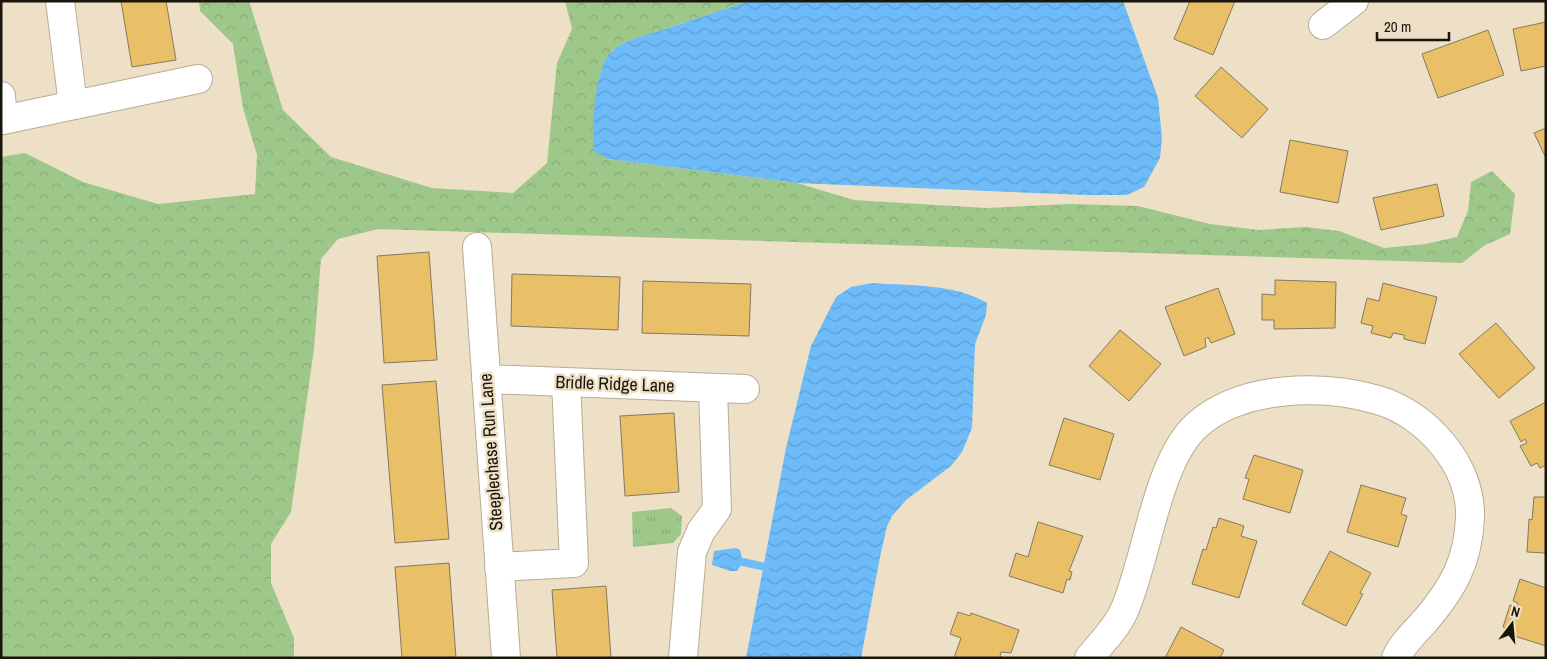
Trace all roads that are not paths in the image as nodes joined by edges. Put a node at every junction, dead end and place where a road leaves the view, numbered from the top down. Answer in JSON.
{"nodes":[{"id":1,"x":60,"y":1,"type":"edge"},
{"id":2,"x":1354,"y":1,"type":"edge"},
{"id":3,"x":1323,"y":25,"type":"dead end"},
{"id":4,"x":198,"y":78,"type":"dead end"},
{"id":5,"x":1,"y":96,"type":"edge"},
{"id":6,"x":73,"y":105,"type":"junction"},
{"id":7,"x":477,"y":247,"type":"dead end"},
{"id":8,"x":486,"y":380,"type":"junction"},
{"id":9,"x":566,"y":382,"type":"junction"},
{"id":10,"x":714,"y":388,"type":"junction"},
{"id":11,"x":745,"y":389,"type":"dead end"},
{"id":12,"x":499,"y":566,"type":"junction"},
{"id":13,"x":506,"y":658,"type":"edge"},
{"id":14,"x":682,"y":658,"type":"edge"},
{"id":15,"x":1089,"y":658,"type":"edge"},
{"id":16,"x":1396,"y":658,"type":"edge"}],
"edges":[{"from":1,"to":6,"type":"street"},
{"from":2,"to":3,"type":"street"},
{"from":4,"to":6,"type":"street"},
{"from":5,"to":6,"type":"street"},
{"from":7,"to":8,"type":"street","name":"Steeplechase Run Lane"},
{"from":8,"to":9,"type":"street","name":"Bridle Ridge Lane"},
{"from":8,"to":12,"type":"street","name":"Steeplechase Run Lane"},
{"from":9,"to":10,"type":"street","name":"Bridle Ridge Lane"},
{"from":9,"to":12,"type":"street"},
{"from":10,"to":11,"type":"street","name":"Bridle Ridge Lane"},
{"from":10,"to":14,"type":"street"},
{"from":12,"to":13,"type":"street","name":"Steeplechase Run Lane"},
{"from":15,"to":16,"type":"street"}]}
